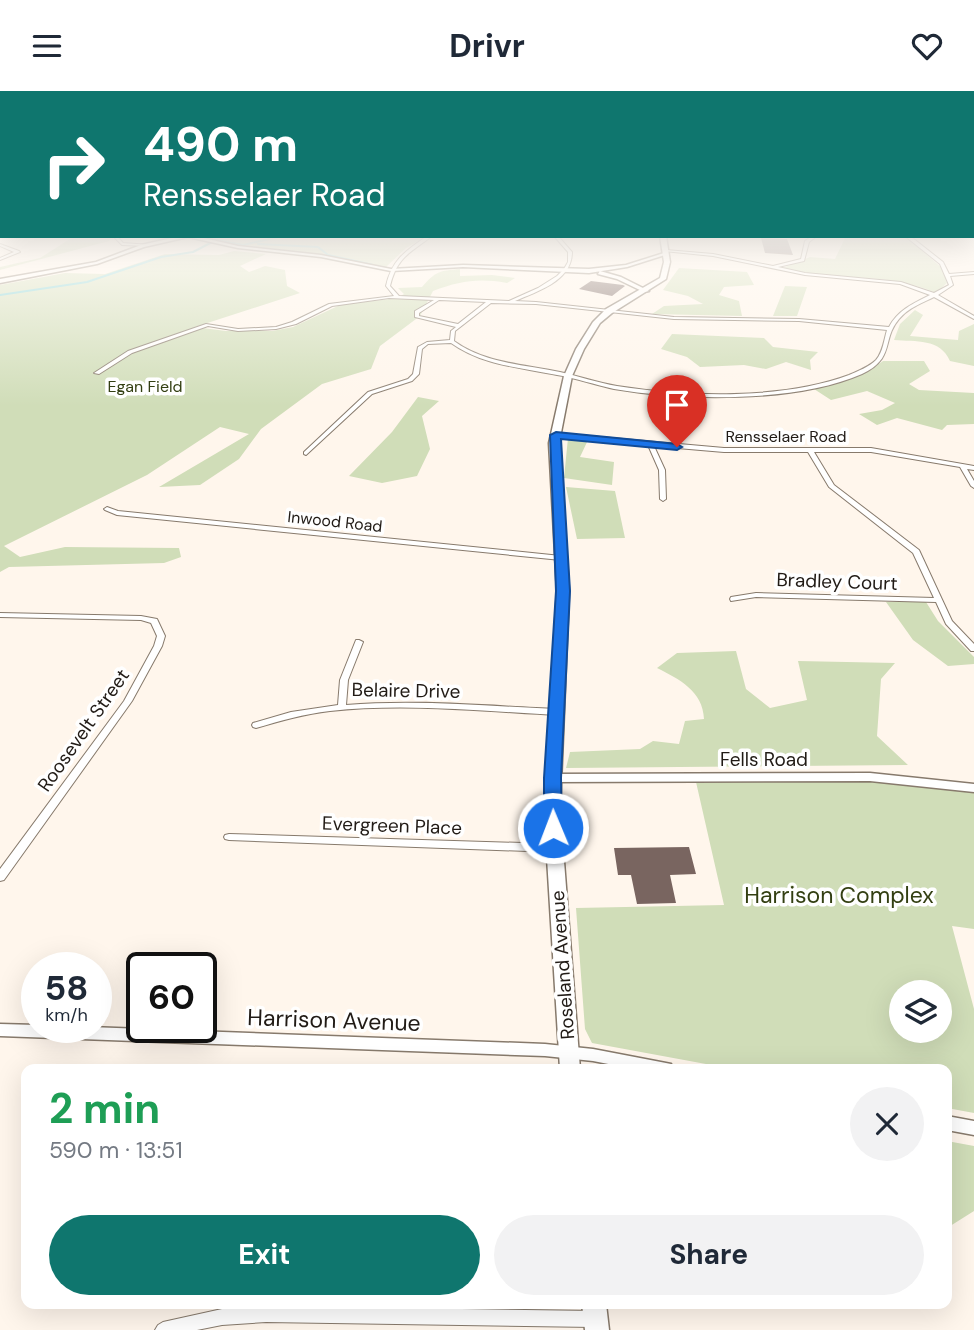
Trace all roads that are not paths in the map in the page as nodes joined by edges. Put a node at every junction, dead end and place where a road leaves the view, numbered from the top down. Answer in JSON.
{"nodes":[{"id":1,"x":391,"y":290,"type":"edge"},
{"id":2,"x":534,"y":290,"type":"edge"},
{"id":3,"x":918,"y":290,"type":"edge"},
{"id":4,"x":945,"y":290,"type":"edge"},
{"id":5,"x":646,"y":291,"type":"edge"},
{"id":6,"x":397,"y":296,"type":"junction"},
{"id":7,"x":937,"y":296,"type":"junction"},
{"id":8,"x":438,"y":299,"type":"junction"},
{"id":9,"x":509,"y":301,"type":"junction"},
{"id":10,"x":489,"y":302,"type":"junction"},
{"id":11,"x":609,"y":311,"type":"junction"},
{"id":12,"x":974,"y":318,"type":"edge"},
{"id":13,"x":460,"y":326,"type":"junction"},
{"id":14,"x":891,"y":329,"type":"junction"},
{"id":15,"x":452,"y":341,"type":"junction"},
{"id":16,"x":97,"y":373,"type":"dead end"},
{"id":17,"x":568,"y":376,"type":"junction"},
{"id":18,"x":556,"y":435,"type":"junction"},
{"id":19,"x":651,"y":445,"type":"junction"},
{"id":20,"x":810,"y":450,"type":"junction"},
{"id":21,"x":306,"y":453,"type":"dead end"},
{"id":22,"x":963,"y":467,"type":"junction"},
{"id":23,"x":974,"y":468,"type":"edge"},
{"id":24,"x":974,"y":486,"type":"edge"},
{"id":25,"x":663,"y":499,"type":"dead end"},
{"id":26,"x":107,"y":509,"type":"dead end"},
{"id":27,"x":561,"y":558,"type":"junction"},
{"id":28,"x":734,"y":599,"type":"dead end"},
{"id":29,"x":939,"y":600,"type":"junction"},
{"id":30,"x":0,"y":615,"type":"edge"},
{"id":31,"x":359,"y":642,"type":"dead end"},
{"id":32,"x":974,"y":649,"type":"edge"},
{"id":33,"x":342,"y":706,"type":"junction"},
{"id":34,"x":556,"y":712,"type":"junction"},
{"id":35,"x":256,"y":725,"type":"dead end"},
{"id":36,"x":553,"y":778,"type":"junction"},
{"id":37,"x":974,"y":787,"type":"edge"},
{"id":38,"x":229,"y":837,"type":"dead end"},
{"id":39,"x":554,"y":848,"type":"junction"},
{"id":40,"x":0,"y":877,"type":"edge"},
{"id":41,"x":0,"y":1030,"type":"edge"},
{"id":42,"x":570,"y":1061,"type":"edge"},
{"id":43,"x":606,"y":1064,"type":"edge"},
{"id":44,"x":952,"y":1124,"type":"edge"},
{"id":45,"x":974,"y":1128,"type":"edge"},
{"id":46,"x":595,"y":1317,"type":"edge"},
{"id":47,"x":163,"y":1330,"type":"edge"}],
"edges":[{"from":1,"to":6,"type":"street"},
{"from":2,"to":9,"type":"street"},
{"from":3,"to":7,"type":"street"},
{"from":4,"to":7,"type":"street"},
{"from":5,"to":11,"type":"main road","name":"Roseland Avenue"},
{"from":6,"to":8,"type":"street"},
{"from":6,"to":16,"type":"street"},
{"from":7,"to":12,"type":"street"},
{"from":7,"to":14,"type":"street"},
{"from":8,"to":10,"type":"street"},
{"from":8,"to":13,"type":"street"},
{"from":9,"to":10,"type":"street"},
{"from":9,"to":11,"type":"street"},
{"from":10,"to":13,"type":"street"},
{"from":11,"to":14,"type":"street"},
{"from":11,"to":17,"type":"main road","name":"Roseland Avenue"},
{"from":13,"to":15,"type":"street"},
{"from":14,"to":17,"type":"street"},
{"from":15,"to":17,"type":"street"},
{"from":15,"to":21,"type":"street"},
{"from":17,"to":18,"type":"main road","name":"Roseland Avenue"},
{"from":18,"to":19,"type":"street","name":"Rensselaer Road"},
{"from":18,"to":27,"type":"main road","name":"Roseland Avenue"},
{"from":19,"to":20,"type":"street","name":"Rensselaer Road"},
{"from":19,"to":25,"type":"street"},
{"from":20,"to":22,"type":"street","name":"Rensselaer Road"},
{"from":20,"to":29,"type":"street"},
{"from":22,"to":23,"type":"street","name":"Rensselaer Road"},
{"from":22,"to":24,"type":"street"},
{"from":26,"to":27,"type":"street","name":"Inwood Road"},
{"from":27,"to":34,"type":"main road","name":"Roseland Avenue"},
{"from":28,"to":29,"type":"street","name":"Bradley Court"},
{"from":29,"to":32,"type":"street"},
{"from":30,"to":40,"type":"street","name":"Roosevelt Street"},
{"from":31,"to":33,"type":"street"},
{"from":33,"to":34,"type":"street","name":"Belaire Drive"},
{"from":33,"to":35,"type":"street","name":"Belaire Drive"},
{"from":34,"to":36,"type":"main road","name":"Roseland Avenue"},
{"from":36,"to":37,"type":"street","name":"Fells Road"},
{"from":36,"to":39,"type":"main road","name":"Roseland Avenue"},
{"from":38,"to":39,"type":"street","name":"Evergreen Place"},
{"from":39,"to":42,"type":"main road","name":"Roseland Avenue"},
{"from":41,"to":42,"type":"street","name":"Harrison Avenue"},
{"from":42,"to":43,"type":"street","name":"Harrison Avenue"},
{"from":44,"to":45,"type":"street"},
{"from":46,"to":47,"type":"street"}]}
